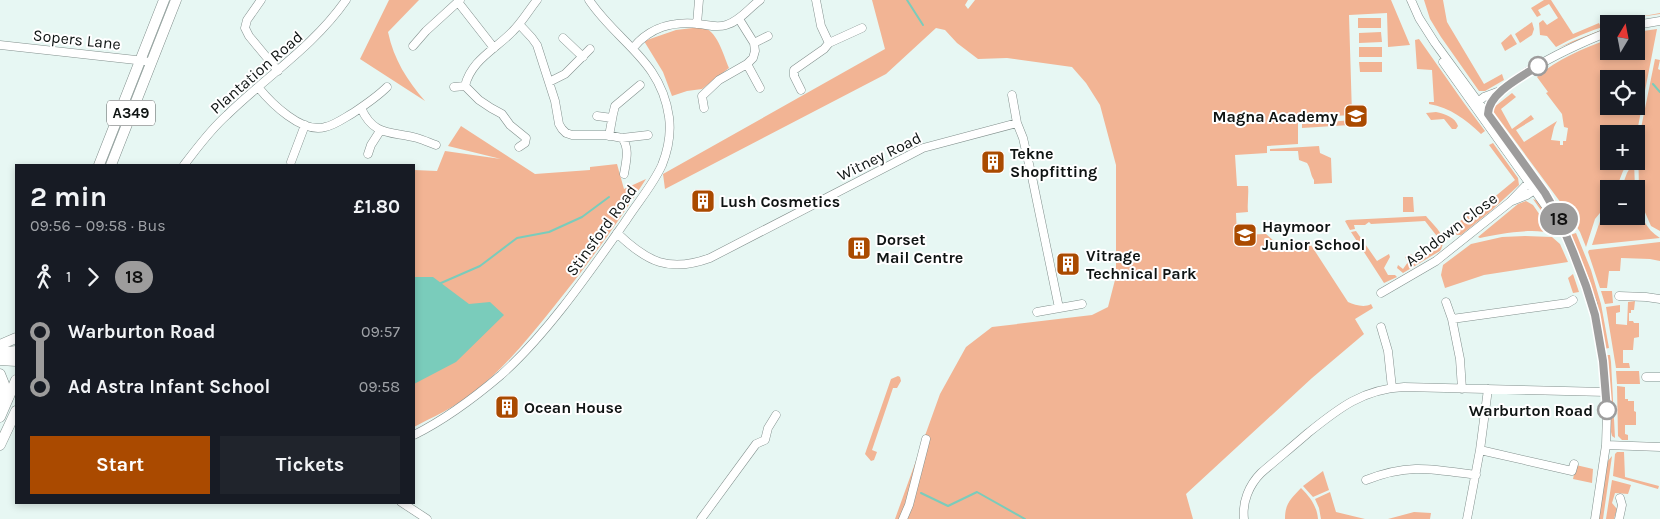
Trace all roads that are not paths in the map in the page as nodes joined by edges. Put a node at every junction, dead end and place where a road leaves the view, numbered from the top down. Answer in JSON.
{"nodes":[{"id":1,"x":164,"y":0,"type":"edge"},
{"id":2,"x":176,"y":0,"type":"edge"},
{"id":3,"x":261,"y":0,"type":"edge"},
{"id":4,"x":346,"y":0,"type":"edge"},
{"id":5,"x":537,"y":0,"type":"edge"},
{"id":6,"x":589,"y":0,"type":"edge"},
{"id":7,"x":699,"y":0,"type":"edge"},
{"id":8,"x":760,"y":0,"type":"edge"},
{"id":9,"x":816,"y":0,"type":"edge"},
{"id":10,"x":1406,"y":0,"type":"edge"},
{"id":11,"x":1411,"y":0,"type":"edge"},
{"id":12,"x":459,"y":1,"type":"edge"},
{"id":13,"x":739,"y":18,"type":"junction"},
{"id":14,"x":1660,"y":21,"type":"edge"},
{"id":15,"x":519,"y":24,"type":"junction"},
{"id":16,"x":697,"y":24,"type":"junction"},
{"id":17,"x":1645,"y":24,"type":"edge"},
{"id":18,"x":862,"y":28,"type":"dead end"},
{"id":19,"x":1600,"y":35,"type":"edge"},
{"id":20,"x":768,"y":36,"type":"dead end"},
{"id":21,"x":563,"y":38,"type":"dead end"},
{"id":22,"x":754,"y":43,"type":"junction"},
{"id":23,"x":829,"y":43,"type":"junction"},
{"id":24,"x":0,"y":45,"type":"edge"},
{"id":25,"x":413,"y":46,"type":"dead end"},
{"id":26,"x":494,"y":48,"type":"junction"},
{"id":27,"x":632,"y":48,"type":"junction"},
{"id":28,"x":590,"y":49,"type":"dead end"},
{"id":29,"x":583,"y":57,"type":"junction"},
{"id":30,"x":141,"y":60,"type":"junction"},
{"id":31,"x":151,"y":62,"type":"junction"},
{"id":32,"x":747,"y":64,"type":"junction"},
{"id":33,"x":278,"y":71,"type":"junction"},
{"id":34,"x":549,"y":82,"type":"junction"},
{"id":35,"x":454,"y":86,"type":"dead end"},
{"id":36,"x":465,"y":86,"type":"junction"},
{"id":37,"x":640,"y":86,"type":"dead end"},
{"id":38,"x":258,"y":87,"type":"junction"},
{"id":39,"x":387,"y":87,"type":"dead end"},
{"id":40,"x":760,"y":88,"type":"dead end"},
{"id":41,"x":800,"y":90,"type":"dead end"},
{"id":42,"x":1502,"y":90,"type":"junction"},
{"id":43,"x":692,"y":95,"type":"dead end"},
{"id":44,"x":1012,"y":95,"type":"dead end"},
{"id":45,"x":702,"y":96,"type":"junction"},
{"id":46,"x":1478,"y":101,"type":"junction"},
{"id":47,"x":1491,"y":102,"type":"junction"},
{"id":48,"x":361,"y":108,"type":"junction"},
{"id":49,"x":704,"y":108,"type":"dead end"},
{"id":50,"x":1488,"y":114,"type":"junction"},
{"id":51,"x":597,"y":116,"type":"dead end"},
{"id":52,"x":612,"y":118,"type":"junction"},
{"id":53,"x":1017,"y":123,"type":"junction"},
{"id":54,"x":305,"y":125,"type":"junction"},
{"id":55,"x":380,"y":131,"type":"junction"},
{"id":56,"x":648,"y":135,"type":"dead end"},
{"id":57,"x":609,"y":136,"type":"junction"},
{"id":58,"x":622,"y":138,"type":"junction"},
{"id":59,"x":436,"y":145,"type":"dead end"},
{"id":60,"x":519,"y":147,"type":"dead end"},
{"id":61,"x":368,"y":154,"type":"dead end"},
{"id":62,"x":291,"y":162,"type":"dead end"},
{"id":63,"x":99,"y":164,"type":"edge"},
{"id":64,"x":112,"y":164,"type":"edge"},
{"id":65,"x":185,"y":164,"type":"edge"},
{"id":66,"x":624,"y":174,"type":"dead end"},
{"id":67,"x":1532,"y":179,"type":"junction"},
{"id":68,"x":1538,"y":188,"type":"junction"},
{"id":69,"x":1510,"y":202,"type":"junction"},
{"id":70,"x":617,"y":233,"type":"junction"},
{"id":71,"x":1381,"y":293,"type":"dead end"},
{"id":72,"x":1620,"y":296,"type":"dead end"},
{"id":73,"x":1660,"y":299,"type":"edge"},
{"id":74,"x":1573,"y":300,"type":"dead end"},
{"id":75,"x":1446,"y":302,"type":"dead end"},
{"id":76,"x":1082,"y":304,"type":"dead end"},
{"id":77,"x":1060,"y":308,"type":"junction"},
{"id":78,"x":1037,"y":312,"type":"dead end"},
{"id":79,"x":1452,"y":319,"type":"junction"},
{"id":80,"x":1382,"y":327,"type":"dead end"},
{"id":81,"x":15,"y":338,"type":"edge"},
{"id":82,"x":0,"y":345,"type":"edge"},
{"id":83,"x":15,"y":351,"type":"edge"},
{"id":84,"x":0,"y":353,"type":"edge"},
{"id":85,"x":0,"y":360,"type":"edge"},
{"id":86,"x":15,"y":361,"type":"edge"},
{"id":87,"x":0,"y":374,"type":"edge"},
{"id":88,"x":1646,"y":377,"type":"dead end"},
{"id":89,"x":1660,"y":377,"type":"edge"},
{"id":90,"x":15,"y":382,"type":"edge"},
{"id":91,"x":1392,"y":388,"type":"junction"},
{"id":92,"x":1462,"y":389,"type":"junction"},
{"id":93,"x":1488,"y":389,"type":"junction"},
{"id":94,"x":1606,"y":392,"type":"junction"},
{"id":95,"x":0,"y":406,"type":"edge"},
{"id":96,"x":15,"y":413,"type":"edge"},
{"id":97,"x":776,"y":415,"type":"dead end"},
{"id":98,"x":0,"y":417,"type":"edge"},
{"id":99,"x":415,"y":434,"type":"edge"},
{"id":100,"x":926,"y":439,"type":"dead end"},
{"id":101,"x":0,"y":445,"type":"edge"},
{"id":102,"x":1606,"y":445,"type":"junction"},
{"id":103,"x":1660,"y":447,"type":"edge"},
{"id":104,"x":1480,"y":450,"type":"junction"},
{"id":105,"x":1572,"y":471,"type":"dead end"},
{"id":106,"x":1476,"y":475,"type":"junction"},
{"id":107,"x":1366,"y":480,"type":"dead end"},
{"id":108,"x":1620,"y":498,"type":"dead end"},
{"id":109,"x":404,"y":504,"type":"edge"},
{"id":110,"x":427,"y":519,"type":"edge"},
{"id":111,"x":701,"y":519,"type":"edge"},
{"id":112,"x":903,"y":519,"type":"edge"},
{"id":113,"x":1244,"y":519,"type":"edge"},
{"id":114,"x":1469,"y":519,"type":"edge"},
{"id":115,"x":1595,"y":519,"type":"edge"},
{"id":116,"x":1619,"y":519,"type":"edge"}],
"edges":[{"from":1,"to":30,"type":"main road","number":"A349"},
{"from":2,"to":31,"type":"main road","number":"A349"},
{"from":3,"to":33,"type":"street"},
{"from":4,"to":33,"type":"street","name":"Plantation Road"},
{"from":5,"to":15,"type":"street"},
{"from":6,"to":27,"type":"street","name":"Stinsford Road"},
{"from":7,"to":16,"type":"street"},
{"from":8,"to":13,"type":"street"},
{"from":9,"to":23,"type":"street"},
{"from":10,"to":46,"type":"street"},
{"from":11,"to":46,"type":"street"},
{"from":12,"to":25,"type":"street"},
{"from":12,"to":26,"type":"street"},
{"from":13,"to":16,"type":"street"},
{"from":13,"to":22,"type":"street"},
{"from":14,"to":17,"type":"street"},
{"from":15,"to":26,"type":"street"},
{"from":15,"to":34,"type":"street"},
{"from":16,"to":27,"type":"street"},
{"from":18,"to":23,"type":"street"},
{"from":19,"to":42,"type":"street"},
{"from":20,"to":22,"type":"street"},
{"from":21,"to":29,"type":"street"},
{"from":22,"to":32,"type":"street"},
{"from":23,"to":41,"type":"street"},
{"from":24,"to":30,"type":"street","name":"Sopers Lane"},
{"from":26,"to":36,"type":"street"},
{"from":27,"to":70,"type":"street","name":"Stinsford Road"},
{"from":28,"to":29,"type":"street"},
{"from":29,"to":34,"type":"street"},
{"from":30,"to":31,"type":"street","name":"Sopers Lane"},
{"from":30,"to":63,"type":"main road","number":"A349"},
{"from":31,"to":64,"type":"main road","number":"A349"},
{"from":32,"to":40,"type":"street"},
{"from":32,"to":45,"type":"street"},
{"from":33,"to":38,"type":"street","name":"Plantation Road"},
{"from":34,"to":57,"type":"street"},
{"from":35,"to":36,"type":"street"},
{"from":36,"to":60,"type":"street"},
{"from":37,"to":52,"type":"street"},
{"from":38,"to":54,"type":"street"},
{"from":38,"to":65,"type":"street","name":"Plantation Road"},
{"from":39,"to":48,"type":"street"},
{"from":42,"to":46,"type":"street"},
{"from":42,"to":47,"type":"street"},
{"from":43,"to":45,"type":"street"},
{"from":44,"to":53,"type":"street"},
{"from":45,"to":49,"type":"street"},
{"from":46,"to":47,"type":"street"},
{"from":46,"to":50,"type":"street"},
{"from":46,"to":67,"type":"street"},
{"from":47,"to":50,"type":"street"},
{"from":48,"to":54,"type":"street"},
{"from":48,"to":55,"type":"street"},
{"from":50,"to":67,"type":"street"},
{"from":51,"to":52,"type":"street"},
{"from":52,"to":57,"type":"street"},
{"from":53,"to":70,"type":"street","name":"Witney Road"},
{"from":53,"to":77,"type":"street"},
{"from":54,"to":62,"type":"street"},
{"from":55,"to":59,"type":"street"},
{"from":55,"to":61,"type":"street"},
{"from":56,"to":58,"type":"street"},
{"from":57,"to":58,"type":"street"},
{"from":58,"to":66,"type":"street"},
{"from":67,"to":68,"type":"street"},
{"from":67,"to":69,"type":"street"},
{"from":68,"to":69,"type":"street"},
{"from":68,"to":94,"type":"street"},
{"from":69,"to":71,"type":"street","name":"Ashdown Close"},
{"from":70,"to":99,"type":"street","name":"Stinsford Road"},
{"from":72,"to":73,"type":"street"},
{"from":74,"to":79,"type":"street"},
{"from":75,"to":79,"type":"street"},
{"from":76,"to":77,"type":"street"},
{"from":77,"to":78,"type":"street"},
{"from":79,"to":92,"type":"street"},
{"from":80,"to":91,"type":"street"},
{"from":81,"to":82,"type":"main road"},
{"from":83,"to":84,"type":"main road"},
{"from":85,"to":86,"type":"main road"},
{"from":87,"to":95,"type":"main road"},
{"from":88,"to":89,"type":"street"},
{"from":90,"to":98,"type":"main road"},
{"from":91,"to":92,"type":"street"},
{"from":91,"to":113,"type":"street"},
{"from":92,"to":93,"type":"street"},
{"from":93,"to":94,"type":"street"},
{"from":93,"to":104,"type":"street"},
{"from":94,"to":102,"type":"street"},
{"from":96,"to":101,"type":"main road"},
{"from":97,"to":111,"type":"street"},
{"from":100,"to":112,"type":"street"},
{"from":102,"to":103,"type":"street"},
{"from":102,"to":115,"type":"street"},
{"from":104,"to":105,"type":"street"},
{"from":104,"to":106,"type":"street"},
{"from":106,"to":107,"type":"street"},
{"from":106,"to":114,"type":"street"},
{"from":108,"to":116,"type":"street"},
{"from":109,"to":110,"type":"street"}]}
